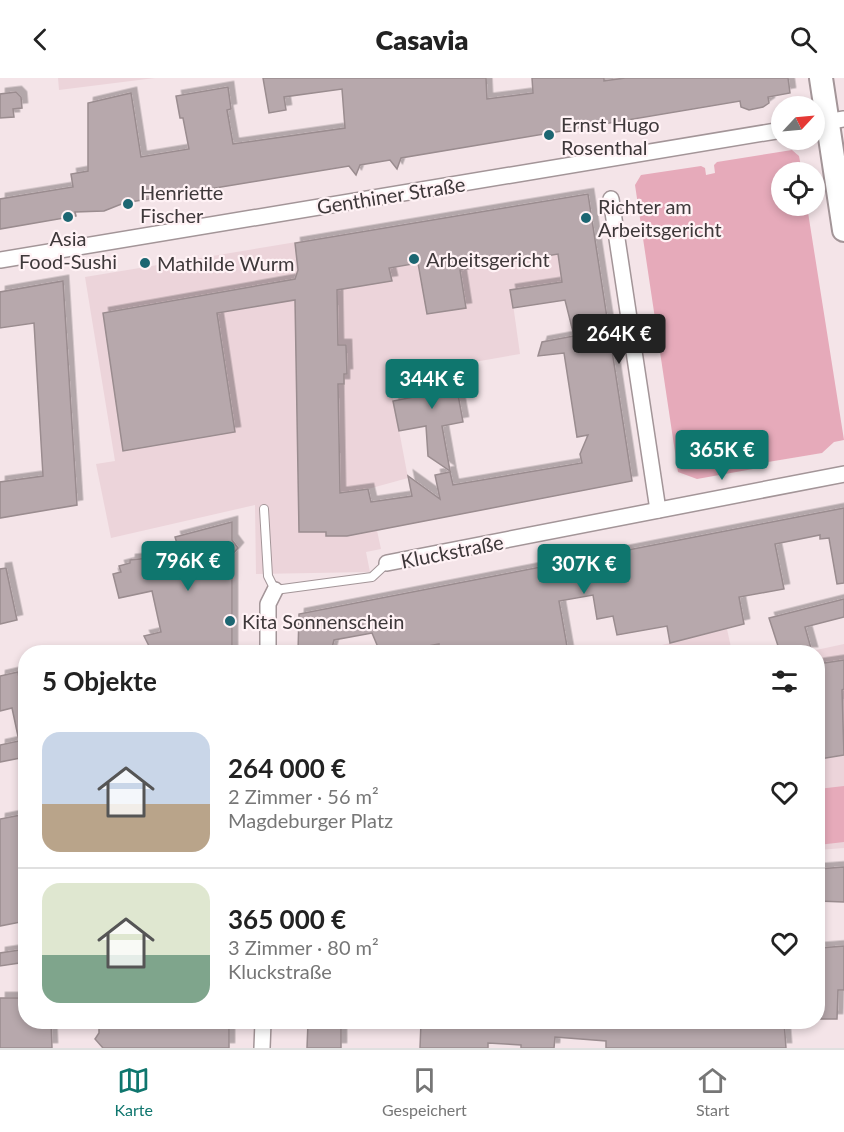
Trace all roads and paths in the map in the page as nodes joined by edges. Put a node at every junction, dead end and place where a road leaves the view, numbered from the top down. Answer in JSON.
{"nodes":[{"id":1,"x":821,"y":78,"type":"edge"},
{"id":2,"x":829,"y":122,"type":"edge"},
{"id":3,"x":771,"y":132,"type":"edge"},
{"id":4,"x":611,"y":199,"type":"dead end"},
{"id":5,"x":844,"y":230,"type":"edge"},
{"id":6,"x":0,"y":260,"type":"edge"},
{"id":7,"x":844,"y":474,"type":"edge"},
{"id":8,"x":264,"y":509,"type":"dead end"},
{"id":9,"x":658,"y":510,"type":"junction"},
{"id":10,"x":387,"y":563,"type":"joint"},
{"id":11,"x":275,"y":591,"type":"junction"},
{"id":12,"x":268,"y":645,"type":"edge"},
{"id":13,"x":263,"y":1029,"type":"edge"},
{"id":14,"x":262,"y":1048,"type":"edge"}],
"edges":[{"from":1,"to":2,"type":"street"},
{"from":2,"to":5,"type":"street"},
{"from":3,"to":6,"type":"street","name":"Genthiner Straße"},
{"from":4,"to":9,"type":"street"},
{"from":7,"to":9,"type":"street","name":"Kluckstraße"},
{"from":8,"to":11,"type":"lane"},
{"from":9,"to":10,"type":"street","name":"Kluckstraße"},
{"from":10,"to":11,"type":"lane","name":"Kluckstraße"},
{"from":11,"to":12,"type":"street"},
{"from":13,"to":14,"type":"street"}]}
